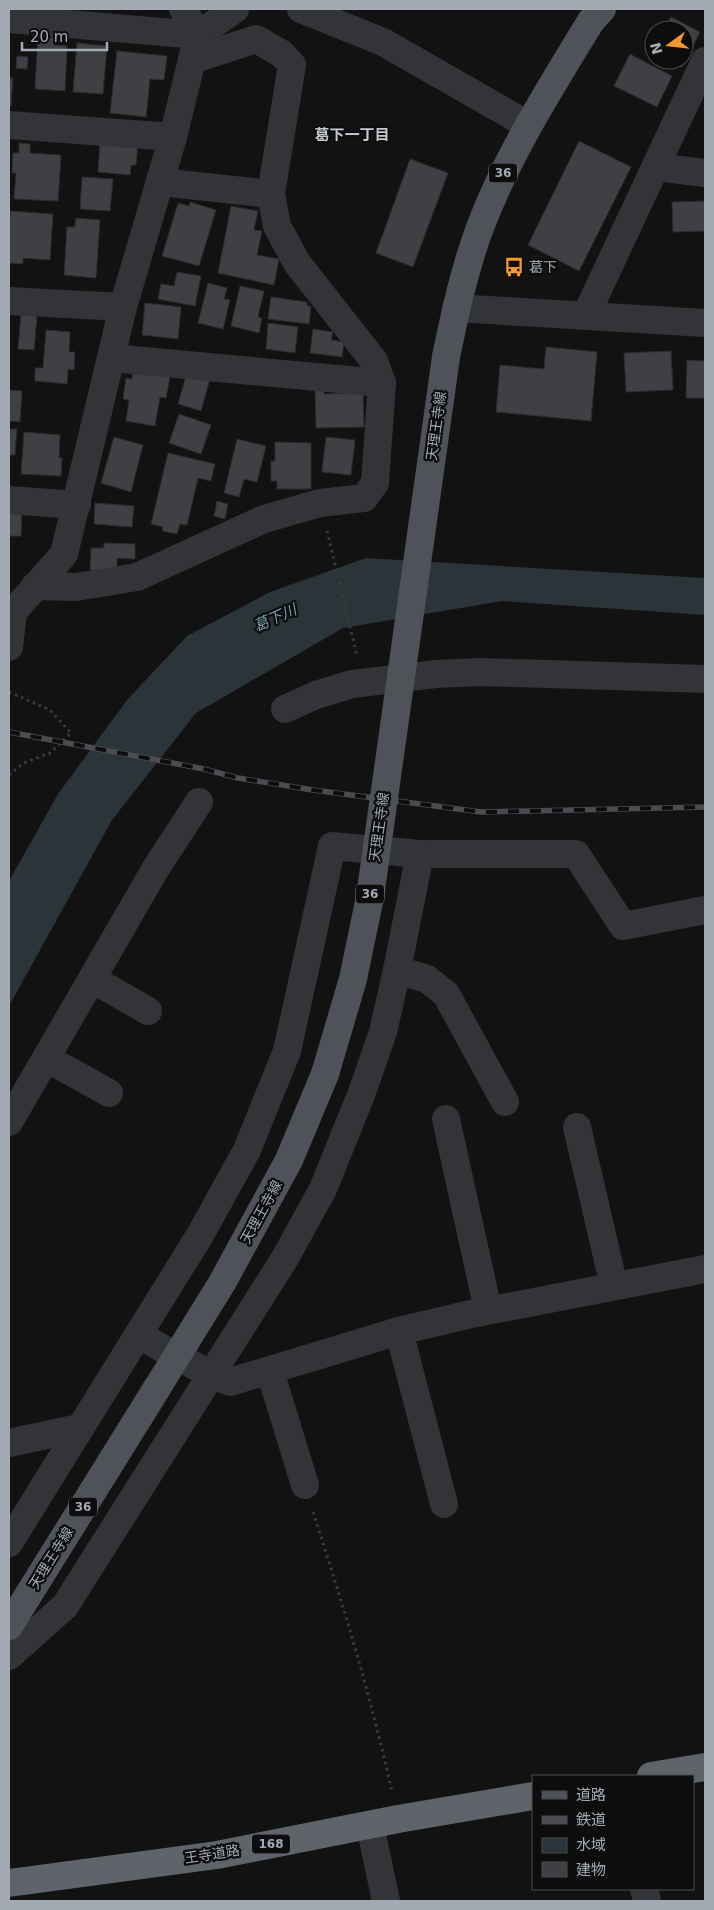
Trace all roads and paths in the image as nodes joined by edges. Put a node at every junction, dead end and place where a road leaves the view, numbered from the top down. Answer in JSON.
{"nodes":[{"id":1,"x":183,"y":9,"type":"edge"},
{"id":2,"x":235,"y":9,"type":"edge"},
{"id":3,"x":302,"y":9,"type":"edge"},
{"id":4,"x":602,"y":9,"type":"edge"},
{"id":5,"x":9,"y":19,"type":"edge"},
{"id":6,"x":195,"y":47,"type":"junction"},
{"id":7,"x":705,"y":61,"type":"edge"},
{"id":8,"x":528,"y":124,"type":"junction"},
{"id":9,"x":9,"y":125,"type":"edge"},
{"id":10,"x":173,"y":137,"type":"junction"},
{"id":11,"x":656,"y":167,"type":"junction"},
{"id":12,"x":705,"y":173,"type":"edge"},
{"id":13,"x":160,"y":182,"type":"junction"},
{"id":14,"x":271,"y":194,"type":"junction"},
{"id":15,"x":9,"y":300,"type":"edge"},
{"id":16,"x":123,"y":307,"type":"junction"},
{"id":17,"x":456,"y":308,"type":"junction"},
{"id":18,"x":586,"y":315,"type":"junction"},
{"id":19,"x":705,"y":323,"type":"edge"},
{"id":20,"x":111,"y":358,"type":"junction"},
{"id":21,"x":382,"y":382,"type":"junction"},
{"id":22,"x":9,"y":500,"type":"edge"},
{"id":23,"x":77,"y":505,"type":"junction"},
{"id":24,"x":325,"y":525,"type":"dead end"},
{"id":25,"x":36,"y":586,"type":"junction"},
{"id":26,"x":9,"y":647,"type":"edge"},
{"id":27,"x":358,"y":661,"type":"dead end"},
{"id":28,"x":705,"y":679,"type":"edge"},
{"id":29,"x":9,"y":692,"type":"edge"},
{"id":30,"x":285,"y":709,"type":"dead end"},
{"id":31,"x":9,"y":775,"type":"edge"},
{"id":32,"x":199,"y":802,"type":"dead end"},
{"id":33,"x":420,"y":854,"type":"junction"},
{"id":34,"x":705,"y":910,"type":"edge"},
{"id":35,"x":397,"y":970,"type":"junction"},
{"id":36,"x":92,"y":979,"type":"junction"},
{"id":37,"x":148,"y":1011,"type":"dead end"},
{"id":38,"x":46,"y":1058,"type":"junction"},
{"id":39,"x":109,"y":1093,"type":"dead end"},
{"id":40,"x":505,"y":1102,"type":"dead end"},
{"id":41,"x":446,"y":1120,"type":"dead end"},
{"id":42,"x":9,"y":1122,"type":"edge"},
{"id":43,"x":577,"y":1127,"type":"dead end"},
{"id":44,"x":705,"y":1269,"type":"edge"},
{"id":45,"x":614,"y":1286,"type":"junction"},
{"id":46,"x":488,"y":1310,"type":"junction"},
{"id":47,"x":398,"y":1331,"type":"junction"},
{"id":48,"x":138,"y":1335,"type":"junction"},
{"id":49,"x":270,"y":1371,"type":"junction"},
{"id":50,"x":212,"y":1375,"type":"junction"},
{"id":51,"x":80,"y":1428,"type":"junction"},
{"id":52,"x":9,"y":1443,"type":"edge"},
{"id":53,"x":305,"y":1485,"type":"joint"},
{"id":54,"x":444,"y":1504,"type":"dead end"},
{"id":55,"x":9,"y":1543,"type":"edge"},
{"id":56,"x":9,"y":1626,"type":"edge"},
{"id":57,"x":9,"y":1656,"type":"edge"},
{"id":58,"x":705,"y":1767,"type":"edge"},
{"id":59,"x":657,"y":1775,"type":"edge"},
{"id":60,"x":532,"y":1796,"type":"edge"},
{"id":61,"x":398,"y":1819,"type":"junction"},
{"id":62,"x":370,"y":1825,"type":"junction"},
{"id":63,"x":9,"y":1883,"type":"edge"},
{"id":64,"x":386,"y":1901,"type":"edge"}],
"edges":[{"from":1,"to":6,"type":"street"},
{"from":2,"to":6,"type":"street"},
{"from":3,"to":8,"type":"street"},
{"from":4,"to":8,"type":"main road","name":"天理王寺線","number":"36"},
{"from":5,"to":6,"type":"street"},
{"from":6,"to":10,"type":"street"},
{"from":6,"to":14,"type":"street"},
{"from":7,"to":11,"type":"street"},
{"from":8,"to":17,"type":"main road","name":"天理王寺線","number":"36"},
{"from":9,"to":10,"type":"street"},
{"from":10,"to":13,"type":"street"},
{"from":11,"to":12,"type":"street"},
{"from":11,"to":18,"type":"street"},
{"from":13,"to":14,"type":"street"},
{"from":13,"to":16,"type":"street"},
{"from":14,"to":21,"type":"street"},
{"from":15,"to":16,"type":"street"},
{"from":16,"to":20,"type":"street"},
{"from":17,"to":18,"type":"street"},
{"from":17,"to":56,"type":"main road","name":"天理王寺線","number":"36","bridge":true},
{"from":18,"to":19,"type":"street"},
{"from":20,"to":21,"type":"street"},
{"from":20,"to":23,"type":"street"},
{"from":21,"to":25,"type":"street"},
{"from":22,"to":23,"type":"street"},
{"from":23,"to":25,"type":"street"},
{"from":24,"to":27,"type":"path"},
{"from":25,"to":26,"type":"street"},
{"from":28,"to":30,"type":"street"},
{"from":29,"to":31,"type":"path"},
{"from":32,"to":36,"type":"street"},
{"from":33,"to":34,"type":"street"},
{"from":33,"to":35,"type":"street"},
{"from":33,"to":48,"type":"street"},
{"from":35,"to":40,"type":"street"},
{"from":35,"to":50,"type":"street"},
{"from":36,"to":37,"type":"street"},
{"from":36,"to":38,"type":"street"},
{"from":38,"to":39,"type":"street"},
{"from":38,"to":42,"type":"street"},
{"from":41,"to":46,"type":"street"},
{"from":43,"to":45,"type":"street"},
{"from":44,"to":45,"type":"street"},
{"from":45,"to":46,"type":"street"},
{"from":46,"to":47,"type":"street"},
{"from":47,"to":49,"type":"street"},
{"from":47,"to":54,"type":"street"},
{"from":48,"to":50,"type":"street"},
{"from":48,"to":51,"type":"street"},
{"from":49,"to":50,"type":"street"},
{"from":49,"to":53,"type":"street"},
{"from":50,"to":57,"type":"street"},
{"from":51,"to":52,"type":"street"},
{"from":51,"to":55,"type":"street"},
{"from":53,"to":61,"type":"path"},
{"from":58,"to":59,"type":"highway"},
{"from":60,"to":61,"type":"highway","name":"王寺道路","number":"168"},
{"from":61,"to":62,"type":"highway","name":"王寺道路","number":"168"},
{"from":62,"to":63,"type":"highway","name":"王寺道路","number":"168"},
{"from":62,"to":64,"type":"street"}]}
